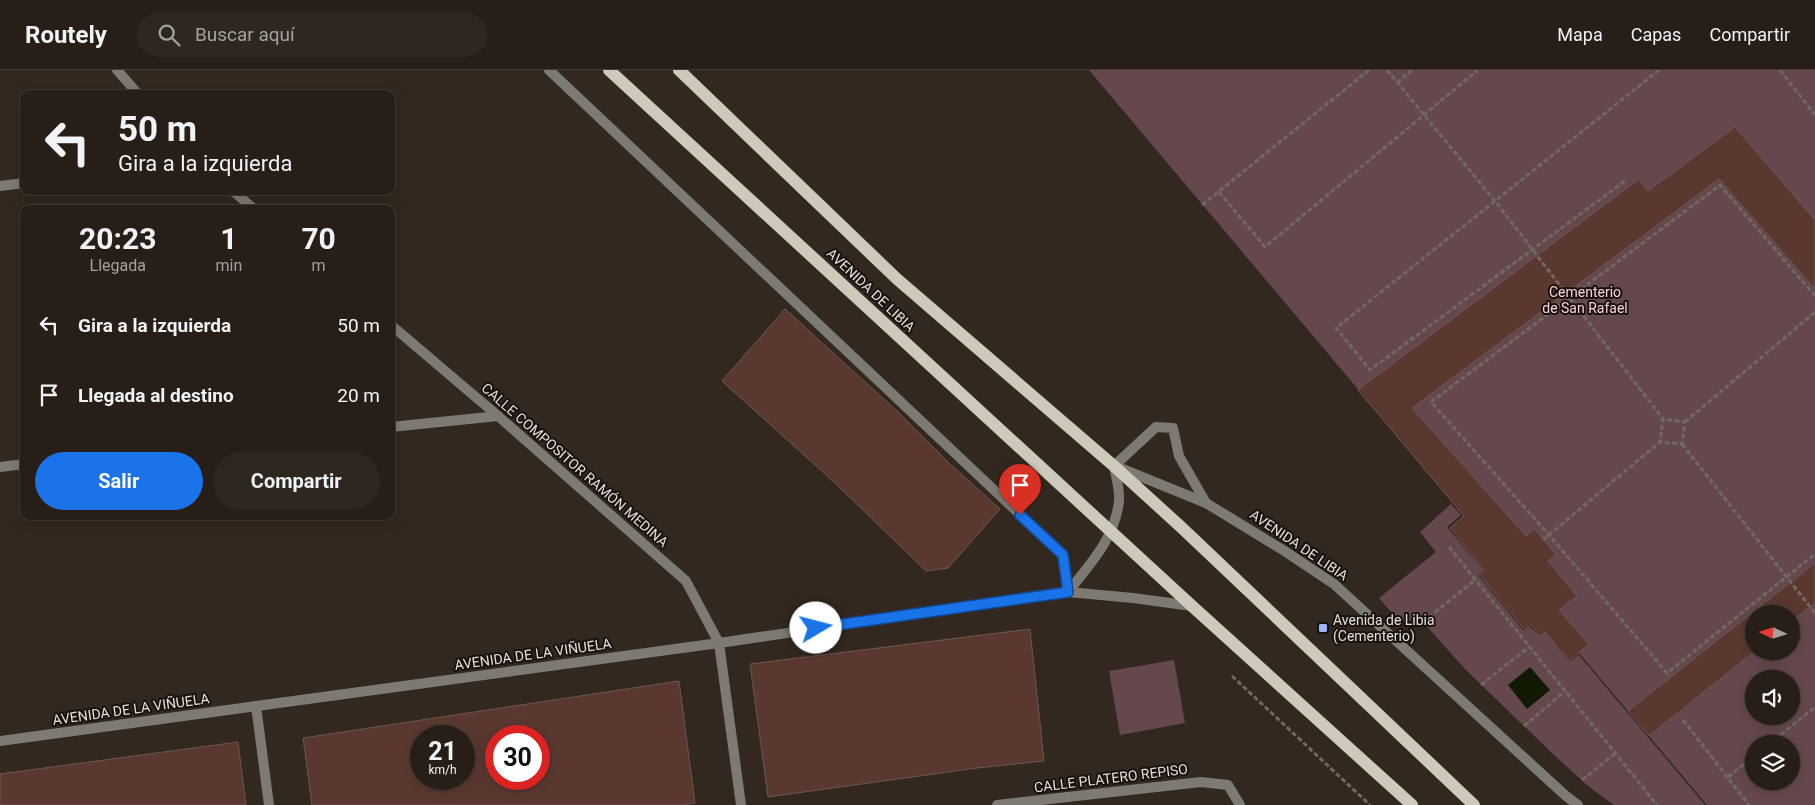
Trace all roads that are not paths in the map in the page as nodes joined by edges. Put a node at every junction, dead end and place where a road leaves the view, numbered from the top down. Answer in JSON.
{"nodes":[{"id":1,"x":117,"y":70,"type":"edge"},
{"id":2,"x":549,"y":70,"type":"edge"},
{"id":3,"x":609,"y":70,"type":"edge"},
{"id":4,"x":679,"y":70,"type":"edge"},
{"id":5,"x":134,"y":90,"type":"edge"},
{"id":6,"x":20,"y":184,"type":"edge"},
{"id":7,"x":0,"y":186,"type":"edge"},
{"id":8,"x":238,"y":195,"type":"edge"},
{"id":9,"x":250,"y":205,"type":"edge"},
{"id":10,"x":395,"y":328,"type":"edge"},
{"id":11,"x":498,"y":416,"type":"junction"},
{"id":12,"x":395,"y":427,"type":"edge"},
{"id":13,"x":20,"y":464,"type":"edge"},
{"id":14,"x":1114,"y":466,"type":"junction"},
{"id":15,"x":0,"y":467,"type":"edge"},
{"id":16,"x":1206,"y":503,"type":"junction"},
{"id":17,"x":1112,"y":531,"type":"junction"},
{"id":18,"x":1068,"y":592,"type":"junction"},
{"id":19,"x":1192,"y":606,"type":"junction"},
{"id":20,"x":719,"y":643,"type":"junction"},
{"id":21,"x":256,"y":706,"type":"junction"},
{"id":22,"x":0,"y":741,"type":"edge"},
{"id":23,"x":268,"y":805,"type":"edge"},
{"id":24,"x":741,"y":805,"type":"edge"},
{"id":25,"x":997,"y":805,"type":"edge"},
{"id":26,"x":1240,"y":805,"type":"edge"},
{"id":27,"x":1412,"y":805,"type":"edge"},
{"id":28,"x":1474,"y":805,"type":"edge"},
{"id":29,"x":1578,"y":805,"type":"edge"}],
"edges":[{"from":1,"to":5,"type":"street"},
{"from":2,"to":18,"type":"street"},
{"from":3,"to":17,"type":"main road","name":"AVENIDA DE LIBIA"},
{"from":4,"to":14,"type":"main road","name":"AVENIDA DE LIBIA"},
{"from":6,"to":7,"type":"street"},
{"from":8,"to":9,"type":"street"},
{"from":10,"to":11,"type":"street","name":"CALLE COMPOSITOR RAMÓN MEDINA"},
{"from":11,"to":12,"type":"street"},
{"from":11,"to":20,"type":"street","name":"CALLE COMPOSITOR RAMÓN MEDINA"},
{"from":13,"to":15,"type":"street"},
{"from":14,"to":16,"type":"street","name":"AVENIDA DE LIBIA"},
{"from":14,"to":16,"type":"street"},
{"from":14,"to":17,"type":"street"},
{"from":14,"to":28,"type":"main road","name":"AVENIDA DE LIBIA"},
{"from":16,"to":29,"type":"street","name":"AVENIDA DE LIBIA"},
{"from":17,"to":18,"type":"street"},
{"from":17,"to":19,"type":"main road","name":"AVENIDA DE LIBIA"},
{"from":18,"to":19,"type":"street","name":"AVENIDA DE LA VIÑUELA"},
{"from":18,"to":20,"type":"street","name":"AVENIDA DE LA VIÑUELA"},
{"from":19,"to":27,"type":"main road","name":"AVENIDA DE LIBIA"},
{"from":20,"to":21,"type":"street","name":"AVENIDA DE LA VIÑUELA"},
{"from":20,"to":24,"type":"street"},
{"from":21,"to":22,"type":"street","name":"AVENIDA DE LA VIÑUELA"},
{"from":21,"to":23,"type":"street"},
{"from":25,"to":26,"type":"street","name":"CALLE PLATERO REPISO"}]}
